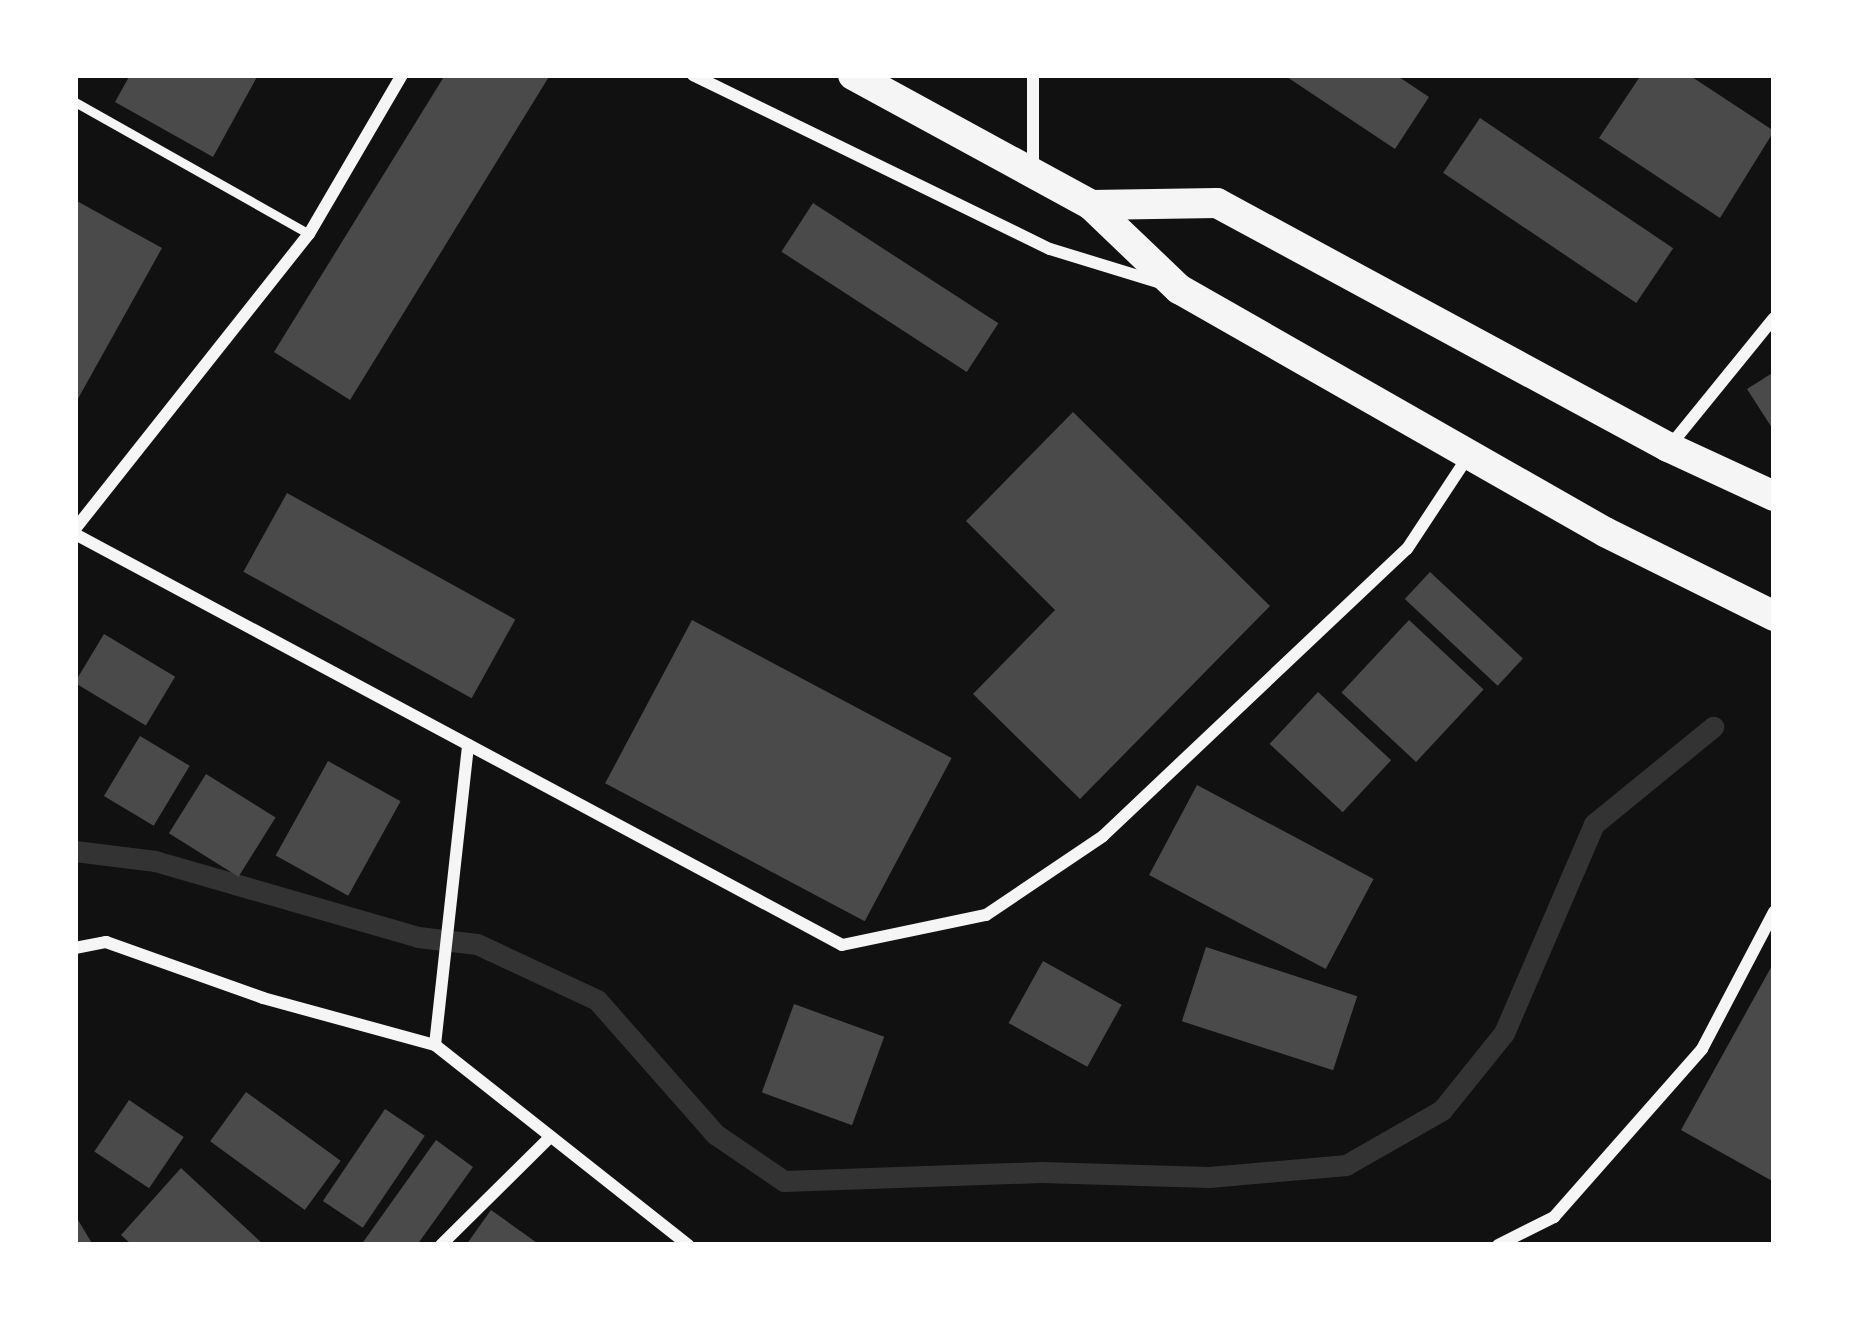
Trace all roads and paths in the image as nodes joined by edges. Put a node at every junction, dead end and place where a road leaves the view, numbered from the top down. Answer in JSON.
{"nodes":[{"id":1,"x":402,"y":75,"type":"edge"},
{"id":2,"x":693,"y":75,"type":"edge"},
{"id":3,"x":854,"y":75,"type":"edge"},
{"id":4,"x":1033,"y":75,"type":"edge"},
{"id":5,"x":75,"y":101,"type":"edge"},
{"id":6,"x":1033,"y":173,"type":"junction"},
{"id":7,"x":1091,"y":206,"type":"junction"},
{"id":8,"x":308,"y":234,"type":"junction"},
{"id":9,"x":1179,"y":289,"type":"junction"},
{"id":10,"x":1774,"y":318,"type":"edge"},
{"id":11,"x":1669,"y":448,"type":"junction"},
{"id":12,"x":1469,"y":455,"type":"junction"},
{"id":13,"x":1774,"y":496,"type":"edge"},
{"id":14,"x":75,"y":531,"type":"edge"},
{"id":15,"x":1774,"y":616,"type":"edge"},
{"id":16,"x":467,"y":745,"type":"junction"},
{"id":17,"x":1774,"y":912,"type":"edge"},
{"id":18,"x":75,"y":948,"type":"edge"},
{"id":19,"x":435,"y":1045,"type":"junction"},
{"id":20,"x":547,"y":1140,"type":"junction"},
{"id":21,"x":441,"y":1245,"type":"edge"},
{"id":22,"x":688,"y":1245,"type":"edge"},
{"id":23,"x":1498,"y":1245,"type":"edge"}],
"edges":[{"from":1,"to":8,"type":"street"},
{"from":2,"to":9,"type":"street"},
{"from":3,"to":6,"type":"main road"},
{"from":4,"to":6,"type":"street"},
{"from":5,"to":8,"type":"lane"},
{"from":6,"to":7,"type":"main road"},
{"from":7,"to":9,"type":"main road"},
{"from":7,"to":11,"type":"main road"},
{"from":8,"to":14,"type":"street"},
{"from":9,"to":12,"type":"main road"},
{"from":10,"to":11,"type":"street"},
{"from":11,"to":13,"type":"main road"},
{"from":12,"to":15,"type":"main road"},
{"from":12,"to":16,"type":"street"},
{"from":14,"to":16,"type":"street"},
{"from":16,"to":19,"type":"street"},
{"from":17,"to":23,"type":"street"},
{"from":18,"to":19,"type":"street"},
{"from":19,"to":20,"type":"street"},
{"from":20,"to":21,"type":"street"},
{"from":20,"to":22,"type":"street"}]}
